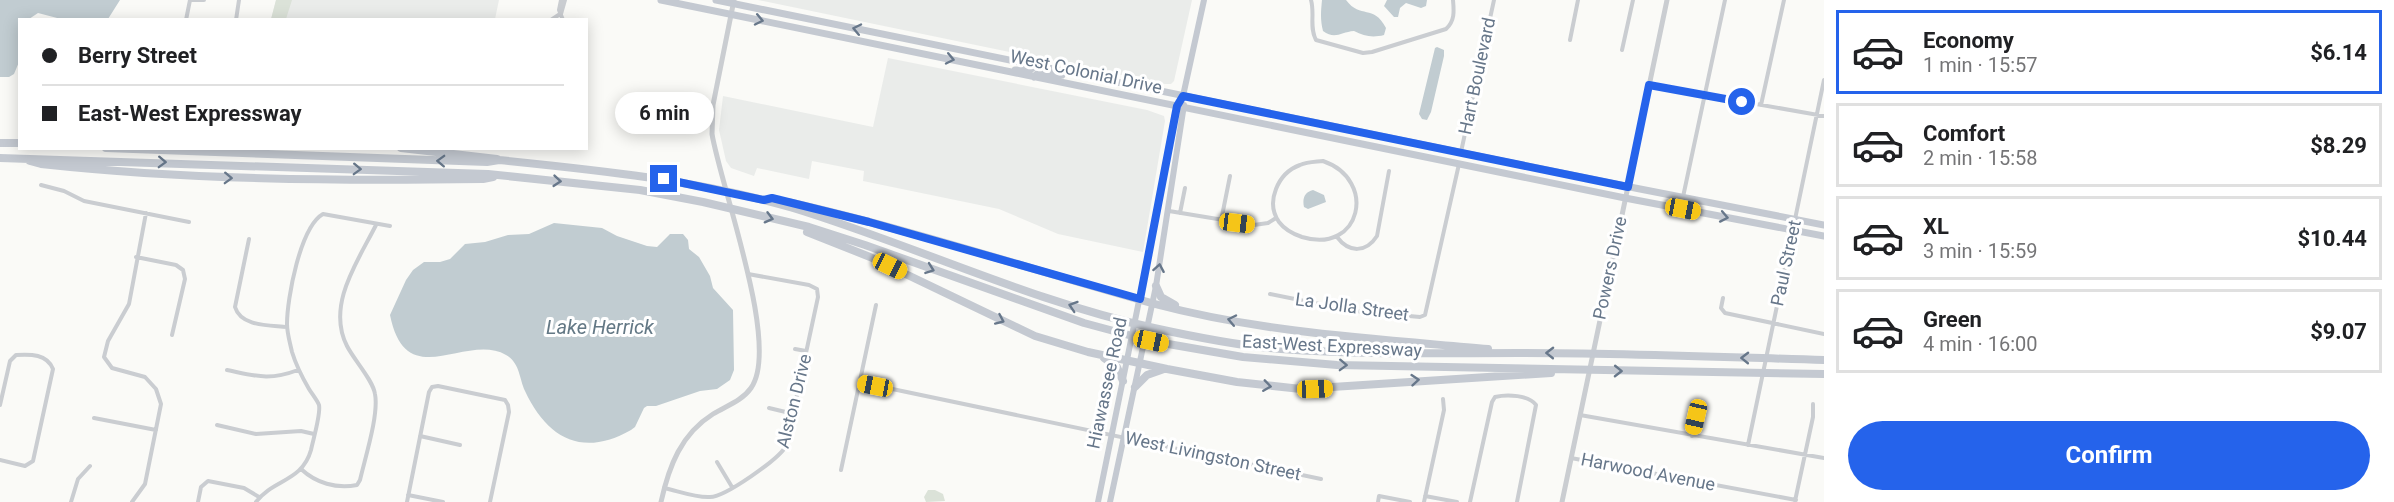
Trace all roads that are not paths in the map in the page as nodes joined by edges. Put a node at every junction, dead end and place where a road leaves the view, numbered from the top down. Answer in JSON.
{"nodes":[{"id":1,"x":190,"y":0,"type":"edge"},
{"id":2,"x":204,"y":0,"type":"edge"},
{"id":3,"x":239,"y":0,"type":"edge"},
{"id":4,"x":561,"y":0,"type":"edge"},
{"id":5,"x":566,"y":0,"type":"edge"},
{"id":6,"x":661,"y":0,"type":"edge"},
{"id":7,"x":716,"y":0,"type":"edge"},
{"id":8,"x":1204,"y":0,"type":"edge"},
{"id":9,"x":1311,"y":0,"type":"edge"},
{"id":10,"x":1453,"y":0,"type":"edge"},
{"id":11,"x":1494,"y":0,"type":"edge"},
{"id":12,"x":1578,"y":0,"type":"edge"},
{"id":13,"x":1634,"y":0,"type":"edge"},
{"id":14,"x":1667,"y":0,"type":"edge"},
{"id":15,"x":1725,"y":0,"type":"edge"},
{"id":16,"x":1784,"y":0,"type":"edge"},
{"id":17,"x":734,"y":2,"type":"edge"},
{"id":18,"x":560,"y":14,"type":"junction"},
{"id":19,"x":731,"y":15,"type":"junction"},
{"id":20,"x":186,"y":18,"type":"edge"},
{"id":21,"x":236,"y":18,"type":"edge"},
{"id":22,"x":554,"y":18,"type":"edge"},
{"id":23,"x":562,"y":18,"type":"edge"},
{"id":24,"x":898,"y":37,"type":"junction"},
{"id":25,"x":1570,"y":40,"type":"dead end"},
{"id":26,"x":895,"y":48,"type":"junction"},
{"id":27,"x":1622,"y":51,"type":"dead end"},
{"id":28,"x":1036,"y":65,"type":"junction"},
{"id":29,"x":998,"y":69,"type":"junction"},
{"id":30,"x":1034,"y":77,"type":"junction"},
{"id":31,"x":1091,"y":77,"type":"junction"},
{"id":32,"x":1824,"y":80,"type":"edge"},
{"id":33,"x":1649,"y":85,"type":"junction"},
{"id":34,"x":1706,"y":95,"type":"junction"},
{"id":35,"x":1183,"y":96,"type":"junction"},
{"id":36,"x":1761,"y":105,"type":"junction"},
{"id":37,"x":1177,"y":106,"type":"junction"},
{"id":38,"x":1185,"y":107,"type":"junction"},
{"id":39,"x":1816,"y":115,"type":"junction"},
{"id":40,"x":1824,"y":116,"type":"edge"},
{"id":41,"x":1324,"y":124,"type":"junction"},
{"id":42,"x":1286,"y":128,"type":"junction"},
{"id":43,"x":1365,"y":133,"type":"junction"},
{"id":44,"x":1327,"y":136,"type":"junction"},
{"id":45,"x":0,"y":143,"type":"edge"},
{"id":46,"x":18,"y":143,"type":"edge"},
{"id":47,"x":159,"y":150,"type":"edge"},
{"id":48,"x":422,"y":150,"type":"edge"},
{"id":49,"x":1461,"y":153,"type":"junction"},
{"id":50,"x":1420,"y":156,"type":"junction"},
{"id":51,"x":0,"y":158,"type":"edge"},
{"id":52,"x":26,"y":160,"type":"junction"},
{"id":53,"x":499,"y":160,"type":"junction"},
{"id":54,"x":1500,"y":160,"type":"junction"},
{"id":55,"x":1459,"y":164,"type":"junction"},
{"id":56,"x":1389,"y":171,"type":"dead end"},
{"id":57,"x":498,"y":176,"type":"junction"},
{"id":58,"x":1230,"y":176,"type":"dead end"},
{"id":59,"x":41,"y":185,"type":"dead end"},
{"id":60,"x":1628,"y":187,"type":"junction"},
{"id":61,"x":1185,"y":188,"type":"dead end"},
{"id":62,"x":1625,"y":198,"type":"junction"},
{"id":63,"x":1683,"y":198,"type":"junction"},
{"id":64,"x":764,"y":200,"type":"junction"},
{"id":65,"x":1169,"y":211,"type":"junction"},
{"id":66,"x":146,"y":213,"type":"junction"},
{"id":67,"x":1180,"y":213,"type":"junction"},
{"id":68,"x":1276,"y":218,"type":"junction"},
{"id":69,"x":1795,"y":219,"type":"junction"},
{"id":70,"x":1221,"y":221,"type":"junction"},
{"id":71,"x":189,"y":222,"type":"dead end"},
{"id":72,"x":376,"y":225,"type":"junction"},
{"id":73,"x":795,"y":225,"type":"junction"},
{"id":74,"x":1824,"y":225,"type":"edge"},
{"id":75,"x":390,"y":226,"type":"dead end"},
{"id":76,"x":1792,"y":230,"type":"junction"},
{"id":77,"x":1824,"y":236,"type":"edge"},
{"id":78,"x":1337,"y":237,"type":"junction"},
{"id":79,"x":249,"y":239,"type":"dead end"},
{"id":80,"x":136,"y":257,"type":"junction"},
{"id":81,"x":747,"y":274,"type":"junction"},
{"id":82,"x":1156,"y":286,"type":"junction"},
{"id":83,"x":1270,"y":294,"type":"dead end"},
{"id":84,"x":1724,"y":298,"type":"dead end"},
{"id":85,"x":1140,"y":299,"type":"junction"},
{"id":86,"x":1153,"y":303,"type":"junction"},
{"id":87,"x":876,"y":305,"type":"dead end"},
{"id":88,"x":1181,"y":309,"type":"junction"},
{"id":89,"x":1773,"y":324,"type":"junction"},
{"id":90,"x":287,"y":327,"type":"junction"},
{"id":91,"x":1824,"y":334,"type":"edge"},
{"id":92,"x":172,"y":335,"type":"dead end"},
{"id":93,"x":795,"y":349,"type":"dead end"},
{"id":94,"x":806,"y":351,"type":"junction"},
{"id":95,"x":1088,"y":352,"type":"junction"},
{"id":96,"x":1519,"y":353,"type":"junction"},
{"id":97,"x":1824,"y":360,"type":"edge"},
{"id":98,"x":1127,"y":361,"type":"junction"},
{"id":99,"x":1140,"y":363,"type":"junction"},
{"id":100,"x":1167,"y":369,"type":"junction"},
{"id":101,"x":226,"y":370,"type":"dead end"},
{"id":102,"x":298,"y":370,"type":"junction"},
{"id":103,"x":1560,"y":370,"type":"junction"},
{"id":104,"x":1824,"y":374,"type":"edge"},
{"id":105,"x":1123,"y":381,"type":"junction"},
{"id":106,"x":860,"y":382,"type":"junction"},
{"id":107,"x":1136,"y":387,"type":"junction"},
{"id":108,"x":1443,"y":399,"type":"dead end"},
{"id":109,"x":1813,"y":404,"type":"dead end"},
{"id":110,"x":0,"y":405,"type":"edge"},
{"id":111,"x":1696,"y":406,"type":"dead end"},
{"id":112,"x":769,"y":408,"type":"dead end"},
{"id":113,"x":794,"y":414,"type":"junction"},
{"id":114,"x":1580,"y":415,"type":"junction"},
{"id":115,"x":94,"y":418,"type":"dead end"},
{"id":116,"x":216,"y":425,"type":"dead end"},
{"id":117,"x":156,"y":430,"type":"junction"},
{"id":118,"x":314,"y":434,"type":"junction"},
{"id":119,"x":1112,"y":435,"type":"junction"},
{"id":120,"x":420,"y":436,"type":"junction"},
{"id":121,"x":1692,"y":436,"type":"junction"},
{"id":122,"x":1125,"y":438,"type":"junction"},
{"id":123,"x":460,"y":445,"type":"dead end"},
{"id":124,"x":1748,"y":445,"type":"junction"},
{"id":125,"x":1804,"y":455,"type":"junction"},
{"id":126,"x":1571,"y":458,"type":"junction"},
{"id":127,"x":1824,"y":458,"type":"edge"},
{"id":128,"x":0,"y":460,"type":"edge"},
{"id":129,"x":717,"y":462,"type":"dead end"},
{"id":130,"x":90,"y":466,"type":"dead end"},
{"id":131,"x":301,"y":469,"type":"junction"},
{"id":132,"x":841,"y":470,"type":"dead end"},
{"id":133,"x":1321,"y":479,"type":"dead end"},
{"id":134,"x":664,"y":488,"type":"junction"},
{"id":135,"x":732,"y":488,"type":"junction"},
{"id":136,"x":408,"y":495,"type":"junction"},
{"id":137,"x":1425,"y":496,"type":"junction"},
{"id":138,"x":259,"y":497,"type":"junction"},
{"id":139,"x":1795,"y":501,"type":"edge"},
{"id":140,"x":71,"y":502,"type":"edge"},
{"id":141,"x":132,"y":502,"type":"edge"},
{"id":142,"x":198,"y":502,"type":"edge"},
{"id":143,"x":256,"y":502,"type":"edge"},
{"id":144,"x":407,"y":502,"type":"edge"},
{"id":145,"x":443,"y":502,"type":"edge"},
{"id":146,"x":490,"y":502,"type":"edge"},
{"id":147,"x":662,"y":502,"type":"edge"},
{"id":148,"x":1098,"y":502,"type":"edge"},
{"id":149,"x":1110,"y":502,"type":"edge"},
{"id":150,"x":1378,"y":502,"type":"edge"},
{"id":151,"x":1410,"y":502,"type":"edge"},
{"id":152,"x":1424,"y":502,"type":"edge"},
{"id":153,"x":1457,"y":502,"type":"edge"},
{"id":154,"x":1470,"y":502,"type":"edge"},
{"id":155,"x":1517,"y":502,"type":"edge"},
{"id":156,"x":1563,"y":502,"type":"edge"}],
"edges":[{"from":1,"to":2,"type":"street"},
{"from":1,"to":20,"type":"street"},
{"from":3,"to":21,"type":"street"},
{"from":4,"to":18,"type":"street"},
{"from":5,"to":18,"type":"street"},
{"from":6,"to":19,"type":"highway","name":"West Colonial Drive"},
{"from":7,"to":17,"type":"highway","name":"West Colonial Drive"},
{"from":8,"to":35,"type":"main road","name":"Hiawassee Road"},
{"from":9,"to":10,"type":"street"},
{"from":11,"to":49,"type":"street","name":"Hart Boulevard"},
{"from":12,"to":25,"type":"street"},
{"from":13,"to":27,"type":"street"},
{"from":14,"to":33,"type":"street","name":"Powers Drive"},
{"from":15,"to":34,"type":"street"},
{"from":16,"to":36,"type":"street"},
{"from":17,"to":19,"type":"street"},
{"from":24,"to":17,"type":"highway","name":"West Colonial Drive","one_way":true},
{"from":18,"to":22,"type":"street"},
{"from":18,"to":23,"type":"street"},
{"from":19,"to":26,"type":"highway","name":"West Colonial Drive","one_way":true},
{"from":19,"to":81,"type":"street"},
{"from":24,"to":26,"type":"highway"},
{"from":24,"to":28,"type":"highway","name":"West Colonial Drive"},
{"from":26,"to":29,"type":"highway","name":"West Colonial Drive","one_way":true},
{"from":28,"to":29,"type":"highway"},
{"from":28,"to":31,"type":"highway","name":"West Colonial Drive"},
{"from":29,"to":30,"type":"highway","name":"West Colonial Drive"},
{"from":30,"to":31,"type":"highway"},
{"from":30,"to":37,"type":"highway","name":"West Colonial Drive"},
{"from":31,"to":35,"type":"highway","name":"West Colonial Drive"},
{"from":32,"to":39,"type":"street","name":"Paul Street"},
{"from":33,"to":34,"type":"street"},
{"from":33,"to":60,"type":"street","name":"Powers Drive"},
{"from":34,"to":36,"type":"street"},
{"from":34,"to":63,"type":"street"},
{"from":35,"to":37,"type":"main road","name":"Hiawassee Road"},
{"from":35,"to":38,"type":"main road","name":"Hiawassee Road"},
{"from":35,"to":41,"type":"highway","name":"West Colonial Drive"},
{"from":36,"to":39,"type":"street"},
{"from":37,"to":38,"type":"highway","name":"West Colonial Drive"},
{"from":37,"to":85,"type":"main road","name":"Hiawassee Road"},
{"from":38,"to":42,"type":"highway","name":"West Colonial Drive"},
{"from":38,"to":65,"type":"main road","name":"Hiawassee Road"},
{"from":39,"to":40,"type":"street"},
{"from":39,"to":69,"type":"street","name":"Paul Street"},
{"from":41,"to":42,"type":"highway"},
{"from":41,"to":43,"type":"highway","name":"West Colonial Drive"},
{"from":42,"to":44,"type":"highway","name":"West Colonial Drive"},
{"from":43,"to":44,"type":"highway"},
{"from":43,"to":49,"type":"highway","name":"West Colonial Drive"},
{"from":44,"to":50,"type":"highway","name":"West Colonial Drive"},
{"from":45,"to":46,"type":"highway"},
{"from":53,"to":47,"type":"highway","name":"East-West Expressway","one_way":true},
{"from":48,"to":53,"type":"highway"},
{"from":49,"to":50,"type":"highway"},
{"from":49,"to":54,"type":"highway","name":"West Colonial Drive"},
{"from":50,"to":55,"type":"highway","name":"West Colonial Drive"},
{"from":51,"to":52,"type":"highway","name":"East-West Expressway"},
{"from":52,"to":57,"type":"highway","name":"East-West Expressway","one_way":true},
{"from":52,"to":57,"type":"highway","one_way":true},
{"from":53,"to":64,"type":"highway","name":"East-West Expressway"},
{"from":54,"to":55,"type":"highway"},
{"from":54,"to":60,"type":"highway","name":"West Colonial Drive"},
{"from":55,"to":62,"type":"highway","name":"West Colonial Drive"},
{"from":55,"to":83,"type":"street","name":"La Jolla Street"},
{"from":56,"to":78,"type":"street"},
{"from":57,"to":73,"type":"highway","name":"East-West Expressway","one_way":true},
{"from":58,"to":70,"type":"street"},
{"from":59,"to":66,"type":"street"},
{"from":60,"to":62,"type":"street","name":"Powers Drive"},
{"from":60,"to":63,"type":"highway","name":"West Colonial Drive"},
{"from":61,"to":67,"type":"street"},
{"from":62,"to":76,"type":"highway","name":"West Colonial Drive","one_way":true},
{"from":62,"to":114,"type":"street","name":"Powers Drive"},
{"from":63,"to":69,"type":"highway","name":"West Colonial Drive"},
{"from":64,"to":85,"type":"highway"},
{"from":96,"to":64,"type":"highway","name":"East-West Expressway","one_way":true},
{"from":65,"to":67,"type":"street"},
{"from":82,"to":65,"type":"main road","name":"Hiawassee Road","one_way":true},
{"from":66,"to":71,"type":"street"},
{"from":66,"to":80,"type":"street"},
{"from":67,"to":70,"type":"street"},
{"from":68,"to":70,"type":"street"},
{"from":68,"to":78,"type":"street"},
{"from":68,"to":78,"type":"street"},
{"from":69,"to":74,"type":"highway","name":"West Colonial Drive"},
{"from":69,"to":76,"type":"street","name":"Paul Street"},
{"from":72,"to":75,"type":"street"},
{"from":72,"to":90,"type":"street"},
{"from":72,"to":131,"type":"street"},
{"from":73,"to":95,"type":"highway","one_way":true},
{"from":73,"to":103,"type":"highway","name":"East-West Expressway","one_way":true},
{"from":76,"to":77,"type":"highway","name":"West Colonial Drive"},
{"from":76,"to":89,"type":"street","name":"Paul Street"},
{"from":79,"to":90,"type":"street"},
{"from":80,"to":92,"type":"street"},
{"from":80,"to":117,"type":"street"},
{"from":81,"to":94,"type":"street","name":"Alston Drive"},
{"from":81,"to":134,"type":"street"},
{"from":82,"to":86,"type":"main road","name":"Hiawassee Road"},
{"from":82,"to":88,"type":"highway"},
{"from":84,"to":89,"type":"street"},
{"from":85,"to":86,"type":"highway"},
{"from":85,"to":98,"type":"main road","name":"Hiawassee Road"},
{"from":86,"to":88,"type":"highway"},
{"from":86,"to":99,"type":"main road","name":"Hiawassee Road"},
{"from":87,"to":106,"type":"street"},
{"from":96,"to":88,"type":"highway","one_way":true},
{"from":89,"to":91,"type":"street"},
{"from":89,"to":124,"type":"street","name":"Paul Street"},
{"from":90,"to":102,"type":"street"},
{"from":93,"to":94,"type":"street"},
{"from":94,"to":113,"type":"street","name":"Alston Drive"},
{"from":95,"to":98,"type":"highway"},
{"from":95,"to":105,"type":"highway"},
{"from":97,"to":96,"type":"highway","name":"East-West Expressway","one_way":true},
{"from":98,"to":99,"type":"highway"},
{"from":98,"to":105,"type":"main road","name":"Hiawassee Road"},
{"from":99,"to":100,"type":"highway"},
{"from":99,"to":107,"type":"main road","name":"Hiawassee Road"},
{"from":100,"to":103,"type":"highway","one_way":true},
{"from":100,"to":107,"type":"highway"},
{"from":101,"to":102,"type":"street"},
{"from":102,"to":118,"type":"street"},
{"from":103,"to":104,"type":"highway","name":"East-West Expressway","one_way":true},
{"from":105,"to":119,"type":"main road","name":"Hiawassee Road"},
{"from":106,"to":119,"type":"street","name":"West Livingston Street"},
{"from":106,"to":132,"type":"street"},
{"from":107,"to":122,"type":"main road","name":"Hiawassee Road"},
{"from":108,"to":137,"type":"street"},
{"from":109,"to":125,"type":"street"},
{"from":110,"to":128,"type":"street"},
{"from":111,"to":121,"type":"street"},
{"from":112,"to":113,"type":"street"},
{"from":113,"to":135,"type":"street","name":"Alston Drive"},
{"from":114,"to":121,"type":"street"},
{"from":114,"to":126,"type":"street","name":"Powers Drive"},
{"from":115,"to":117,"type":"street"},
{"from":116,"to":118,"type":"street"},
{"from":117,"to":141,"type":"street"},
{"from":118,"to":131,"type":"street"},
{"from":119,"to":122,"type":"street","name":"West Livingston Street"},
{"from":119,"to":148,"type":"main road","name":"Hiawassee Road"},
{"from":120,"to":123,"type":"street"},
{"from":120,"to":136,"type":"street"},
{"from":120,"to":146,"type":"street"},
{"from":121,"to":124,"type":"street"},
{"from":122,"to":133,"type":"street","name":"West Livingston Street"},
{"from":122,"to":149,"type":"main road","name":"Hiawassee Road"},
{"from":124,"to":125,"type":"street"},
{"from":125,"to":127,"type":"street"},
{"from":125,"to":139,"type":"street"},
{"from":126,"to":139,"type":"street","name":"Harwood Avenue"},
{"from":126,"to":156,"type":"street","name":"Powers Drive"},
{"from":129,"to":135,"type":"street"},
{"from":130,"to":140,"type":"street"},
{"from":131,"to":138,"type":"street"},
{"from":134,"to":135,"type":"street","name":"Alston Drive"},
{"from":134,"to":147,"type":"street"},
{"from":136,"to":144,"type":"street"},
{"from":136,"to":145,"type":"street"},
{"from":137,"to":152,"type":"street"},
{"from":137,"to":153,"type":"street"},
{"from":138,"to":142,"type":"street"},
{"from":138,"to":143,"type":"street"},
{"from":150,"to":151,"type":"street"},
{"from":154,"to":155,"type":"street"}]}
